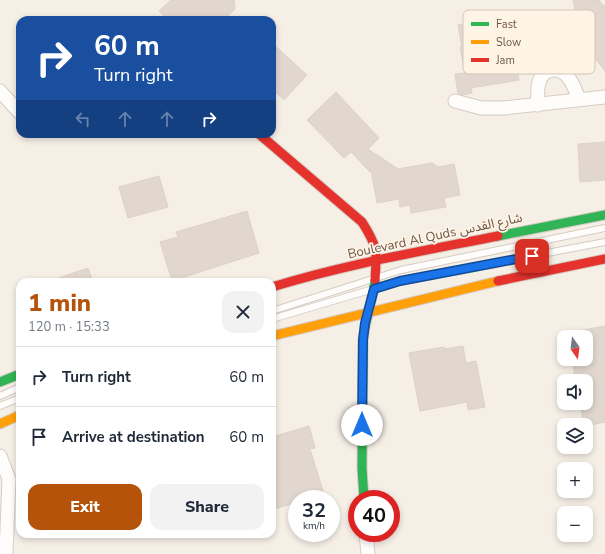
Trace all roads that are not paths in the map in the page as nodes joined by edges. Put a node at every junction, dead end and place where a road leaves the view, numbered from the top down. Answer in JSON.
{"nodes":[{"id":1,"x":544,"y":74,"type":"edge"},
{"id":2,"x":565,"y":74,"type":"edge"},
{"id":3,"x":0,"y":91,"type":"edge"},
{"id":4,"x":605,"y":97,"type":"edge"},
{"id":5,"x":579,"y":99,"type":"junction"},
{"id":6,"x":455,"y":101,"type":"dead end"},
{"id":7,"x":538,"y":105,"type":"junction"},
{"id":8,"x":16,"y":109,"type":"edge"},
{"id":9,"x":263,"y":138,"type":"edge"},
{"id":10,"x":605,"y":215,"type":"edge"},
{"id":11,"x":605,"y":228,"type":"edge"},
{"id":12,"x":605,"y":242,"type":"edge"},
{"id":13,"x":605,"y":259,"type":"edge"},
{"id":14,"x":377,"y":260,"type":"junction"},
{"id":15,"x":375,"y":278,"type":"junction"},
{"id":16,"x":276,"y":286,"type":"edge"},
{"id":17,"x":374,"y":289,"type":"junction"},
{"id":18,"x":276,"y":310,"type":"edge"},
{"id":19,"x":369,"y":313,"type":"junction"},
{"id":20,"x":276,"y":318,"type":"edge"},
{"id":21,"x":276,"y":335,"type":"edge"},
{"id":22,"x":16,"y":376,"type":"edge"},
{"id":23,"x":0,"y":382,"type":"edge"},
{"id":24,"x":16,"y":389,"type":"edge"},
{"id":25,"x":0,"y":396,"type":"edge"},
{"id":26,"x":16,"y":400,"type":"edge"},
{"id":27,"x":0,"y":406,"type":"edge"},
{"id":28,"x":16,"y":417,"type":"edge"},
{"id":29,"x":0,"y":424,"type":"edge"},
{"id":30,"x":0,"y":456,"type":"edge"},
{"id":31,"x":364,"y":490,"type":"edge"},
{"id":32,"x":367,"y":542,"type":"edge"},
{"id":33,"x":6,"y":554,"type":"edge"},
{"id":34,"x":368,"y":554,"type":"edge"}],
"edges":[{"from":1,"to":7,"type":"street"},
{"from":2,"to":5,"type":"street"},
{"from":3,"to":8,"type":"street"},
{"from":4,"to":5,"type":"street"},
{"from":5,"to":7,"type":"street"},
{"from":6,"to":7,"type":"street"},
{"from":9,"to":14,"type":"main road"},
{"from":10,"to":14,"type":"main road","name":"Boulevard Al Quds شارع القدس"},
{"from":11,"to":15,"type":"lane"},
{"from":12,"to":17,"type":"lane"},
{"from":13,"to":19,"type":"main road"},
{"from":14,"to":15,"type":"main road"},
{"from":14,"to":16,"type":"main road","name":"Boulevard Al Quds شارع القدس"},
{"from":15,"to":17,"type":"main road"},
{"from":15,"to":18,"type":"lane"},
{"from":17,"to":19,"type":"main road"},
{"from":17,"to":20,"type":"lane"},
{"from":19,"to":21,"type":"main road"},
{"from":19,"to":31,"type":"main road"},
{"from":22,"to":23,"type":"main road"},
{"from":24,"to":25,"type":"lane"},
{"from":26,"to":27,"type":"lane"},
{"from":28,"to":29,"type":"main road"},
{"from":30,"to":33,"type":"street"},
{"from":32,"to":34,"type":"street"}]}
